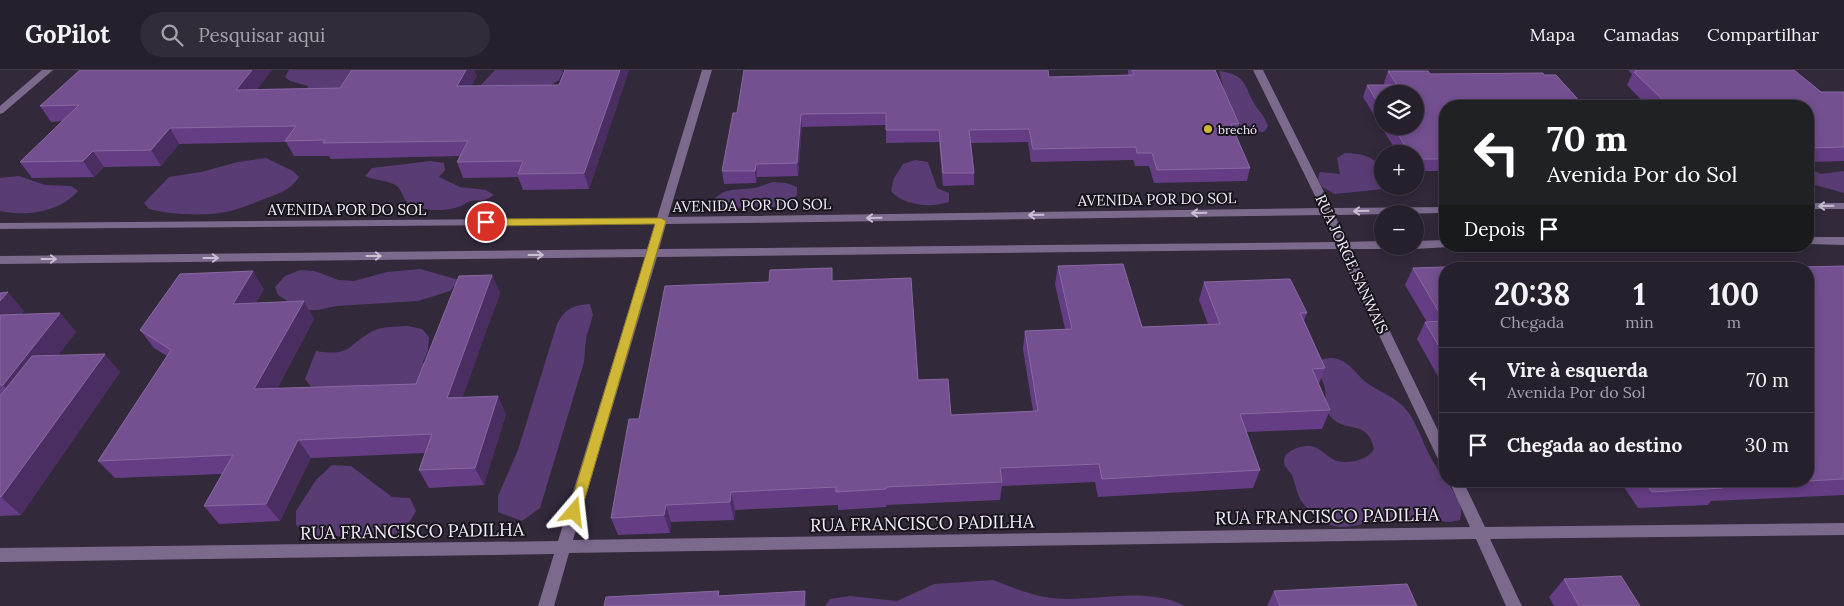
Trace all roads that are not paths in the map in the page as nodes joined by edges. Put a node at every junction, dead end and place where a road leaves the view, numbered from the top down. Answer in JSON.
{"nodes":[{"id":1,"x":48,"y":70,"type":"edge"},
{"id":2,"x":707,"y":70,"type":"edge"},
{"id":3,"x":1258,"y":70,"type":"edge"},
{"id":4,"x":0,"y":111,"type":"edge"},
{"id":5,"x":1814,"y":206,"type":"edge"},
{"id":6,"x":1844,"y":206,"type":"edge"},
{"id":7,"x":1439,"y":210,"type":"edge"},
{"id":8,"x":1328,"y":211,"type":"junction"},
{"id":9,"x":661,"y":221,"type":"junction"},
{"id":10,"x":0,"y":226,"type":"edge"},
{"id":11,"x":1814,"y":241,"type":"edge"},
{"id":12,"x":1844,"y":241,"type":"edge"},
{"id":13,"x":1439,"y":244,"type":"edge"},
{"id":14,"x":1342,"y":245,"type":"junction"},
{"id":15,"x":1374,"y":245,"type":"edge"},
{"id":16,"x":1424,"y":245,"type":"edge"},
{"id":17,"x":652,"y":254,"type":"junction"},
{"id":18,"x":0,"y":260,"type":"edge"},
{"id":19,"x":1439,"y":447,"type":"edge"},
{"id":20,"x":1459,"y":487,"type":"edge"},
{"id":21,"x":1844,"y":529,"type":"edge"},
{"id":22,"x":1480,"y":532,"type":"junction"},
{"id":23,"x":563,"y":548,"type":"junction"},
{"id":24,"x":0,"y":555,"type":"edge"},
{"id":25,"x":546,"y":606,"type":"edge"},
{"id":26,"x":1514,"y":606,"type":"edge"}],
"edges":[{"from":1,"to":4,"type":"street"},
{"from":2,"to":9,"type":"street"},
{"from":3,"to":8,"type":"street","name":"RUA JORGE SANWAIS"},
{"from":6,"to":5,"type":"street","one_way":true},
{"from":7,"to":8,"type":"street","name":"AVENIDA POR DO SOL","one_way":true},
{"from":8,"to":9,"type":"street","name":"AVENIDA POR DO SOL","one_way":true},
{"from":8,"to":14,"type":"street","name":"RUA JORGE SANWAIS"},
{"from":9,"to":10,"type":"street","name":"AVENIDA POR DO SOL"},
{"from":9,"to":17,"type":"street"},
{"from":11,"to":12,"type":"street"},
{"from":13,"to":16,"type":"street"},
{"from":14,"to":15,"type":"street"},
{"from":14,"to":17,"type":"street"},
{"from":14,"to":19,"type":"street","name":"RUA JORGE SANWAIS"},
{"from":18,"to":17,"type":"street","one_way":true},
{"from":17,"to":23,"type":"street"},
{"from":20,"to":22,"type":"street"},
{"from":21,"to":22,"type":"street","name":"RUA FRANCISCO PADILHA"},
{"from":22,"to":23,"type":"street","name":"RUA FRANCISCO PADILHA"},
{"from":22,"to":26,"type":"street"},
{"from":23,"to":24,"type":"street","name":"RUA FRANCISCO PADILHA"},
{"from":23,"to":25,"type":"street"}]}
